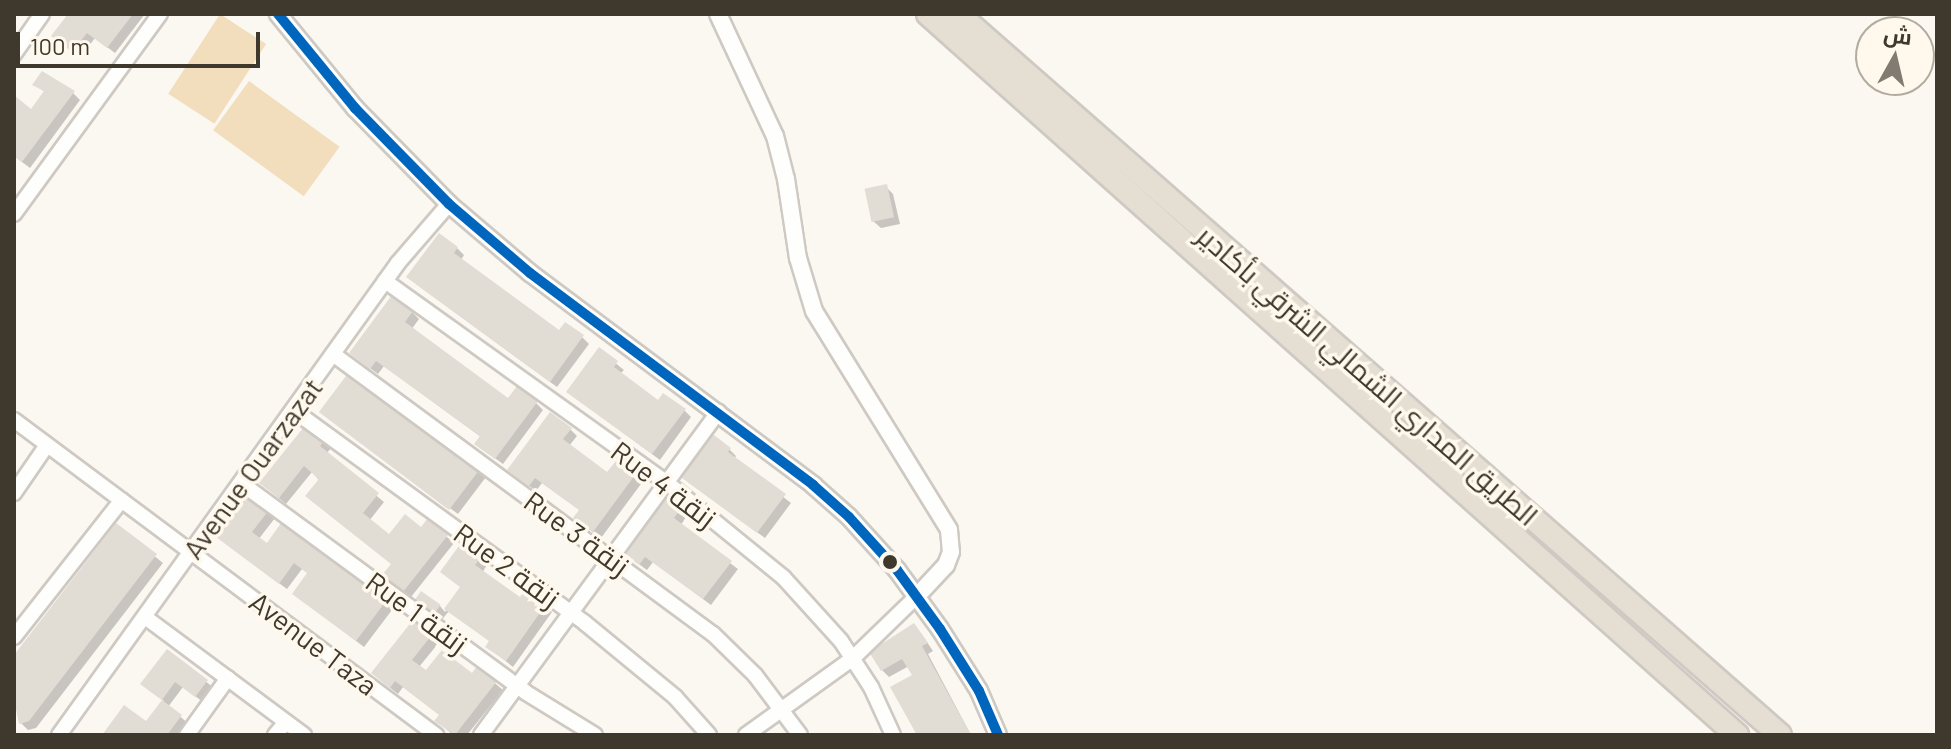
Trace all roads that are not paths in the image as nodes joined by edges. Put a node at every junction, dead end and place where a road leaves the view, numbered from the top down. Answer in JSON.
{"nodes":[{"id":1,"x":42,"y":14,"type":"edge"},
{"id":2,"x":160,"y":14,"type":"edge"},
{"id":3,"x":278,"y":14,"type":"edge"},
{"id":4,"x":718,"y":14,"type":"edge"},
{"id":5,"x":928,"y":14,"type":"edge"},
{"id":6,"x":958,"y":14,"type":"edge"},
{"id":7,"x":14,"y":54,"type":"edge"},
{"id":8,"x":449,"y":204,"type":"junction"},
{"id":9,"x":14,"y":214,"type":"edge"},
{"id":10,"x":385,"y":281,"type":"junction"},
{"id":11,"x":333,"y":354,"type":"junction"},
{"id":12,"x":293,"y":410,"type":"junction"},
{"id":13,"x":718,"y":412,"type":"junction"},
{"id":14,"x":14,"y":420,"type":"edge"},
{"id":15,"x":47,"y":445,"type":"junction"},
{"id":16,"x":666,"y":482,"type":"junction"},
{"id":17,"x":241,"y":483,"type":"junction"},
{"id":18,"x":14,"y":493,"type":"edge"},
{"id":19,"x":122,"y":500,"type":"junction"},
{"id":20,"x":191,"y":552,"type":"junction"},
{"id":21,"x":610,"y":556,"type":"junction"},
{"id":22,"x":917,"y":596,"type":"junction"},
{"id":23,"x":571,"y":612,"type":"junction"},
{"id":24,"x":145,"y":617,"type":"junction"},
{"id":25,"x":14,"y":637,"type":"edge"},
{"id":26,"x":853,"y":658,"type":"junction"},
{"id":27,"x":228,"y":678,"type":"junction"},
{"id":28,"x":519,"y":686,"type":"junction"},
{"id":29,"x":783,"y":710,"type":"junction"},
{"id":30,"x":286,"y":722,"type":"junction"},
{"id":31,"x":59,"y":735,"type":"edge"},
{"id":32,"x":187,"y":735,"type":"edge"},
{"id":33,"x":275,"y":735,"type":"edge"},
{"id":34,"x":304,"y":735,"type":"edge"},
{"id":35,"x":436,"y":735,"type":"edge"},
{"id":36,"x":481,"y":735,"type":"edge"},
{"id":37,"x":595,"y":735,"type":"edge"},
{"id":38,"x":709,"y":735,"type":"edge"},
{"id":39,"x":746,"y":735,"type":"edge"},
{"id":40,"x":800,"y":735,"type":"edge"},
{"id":41,"x":893,"y":735,"type":"edge"},
{"id":42,"x":998,"y":735,"type":"edge"},
{"id":43,"x":1737,"y":735,"type":"edge"},
{"id":44,"x":1780,"y":735,"type":"edge"}],
"edges":[{"from":1,"to":7,"type":"street"},
{"from":2,"to":9,"type":"street"},
{"from":3,"to":8,"type":"street"},
{"from":4,"to":22,"type":"street"},
{"from":5,"to":43,"type":"highway","name":"الطريق المداري الشمالي الشرقي بأكادير"},
{"from":6,"to":44,"type":"highway","name":"الطريق المداري الشمالي الشرقي بأكادير"},
{"from":8,"to":10,"type":"street","name":"Avenue Ouarzazat"},
{"from":8,"to":13,"type":"street"},
{"from":10,"to":11,"type":"street","name":"Avenue Ouarzazat"},
{"from":10,"to":16,"type":"street","name":"Rue 4 زنقة"},
{"from":11,"to":12,"type":"street","name":"Avenue Ouarzazat"},
{"from":11,"to":21,"type":"street","name":"Rue 3 زنقة"},
{"from":12,"to":17,"type":"street","name":"Avenue Ouarzazat"},
{"from":12,"to":23,"type":"street","name":"Rue 2 زنقة"},
{"from":13,"to":16,"type":"street"},
{"from":13,"to":22,"type":"street"},
{"from":14,"to":15,"type":"street","name":"Avenue Taza"},
{"from":15,"to":18,"type":"street"},
{"from":15,"to":19,"type":"street","name":"Avenue Taza"},
{"from":16,"to":21,"type":"street"},
{"from":16,"to":26,"type":"street","name":"Rue 4 زنقة"},
{"from":17,"to":20,"type":"street","name":"Avenue Ouarzazat"},
{"from":17,"to":28,"type":"street","name":"Rue 1 زنقة"},
{"from":19,"to":20,"type":"street","name":"Avenue Taza"},
{"from":19,"to":25,"type":"street"},
{"from":20,"to":24,"type":"street","name":"Avenue Ouarzazat"},
{"from":20,"to":35,"type":"street","name":"Avenue Taza"},
{"from":21,"to":23,"type":"street"},
{"from":21,"to":29,"type":"street","name":"Rue 3 زنقة"},
{"from":22,"to":26,"type":"street"},
{"from":22,"to":42,"type":"street"},
{"from":23,"to":28,"type":"street"},
{"from":23,"to":38,"type":"street","name":"Rue 2 زنقة"},
{"from":24,"to":27,"type":"street"},
{"from":24,"to":31,"type":"street","name":"Avenue Ouarzazat"},
{"from":26,"to":29,"type":"street"},
{"from":26,"to":41,"type":"street","name":"Rue 4 زنقة"},
{"from":27,"to":30,"type":"street"},
{"from":27,"to":32,"type":"street"},
{"from":28,"to":36,"type":"street"},
{"from":28,"to":37,"type":"street","name":"Rue 1 زنقة"},
{"from":29,"to":39,"type":"street"},
{"from":29,"to":40,"type":"street","name":"Rue 3 زنقة"},
{"from":30,"to":33,"type":"street"},
{"from":30,"to":34,"type":"street"}]}
